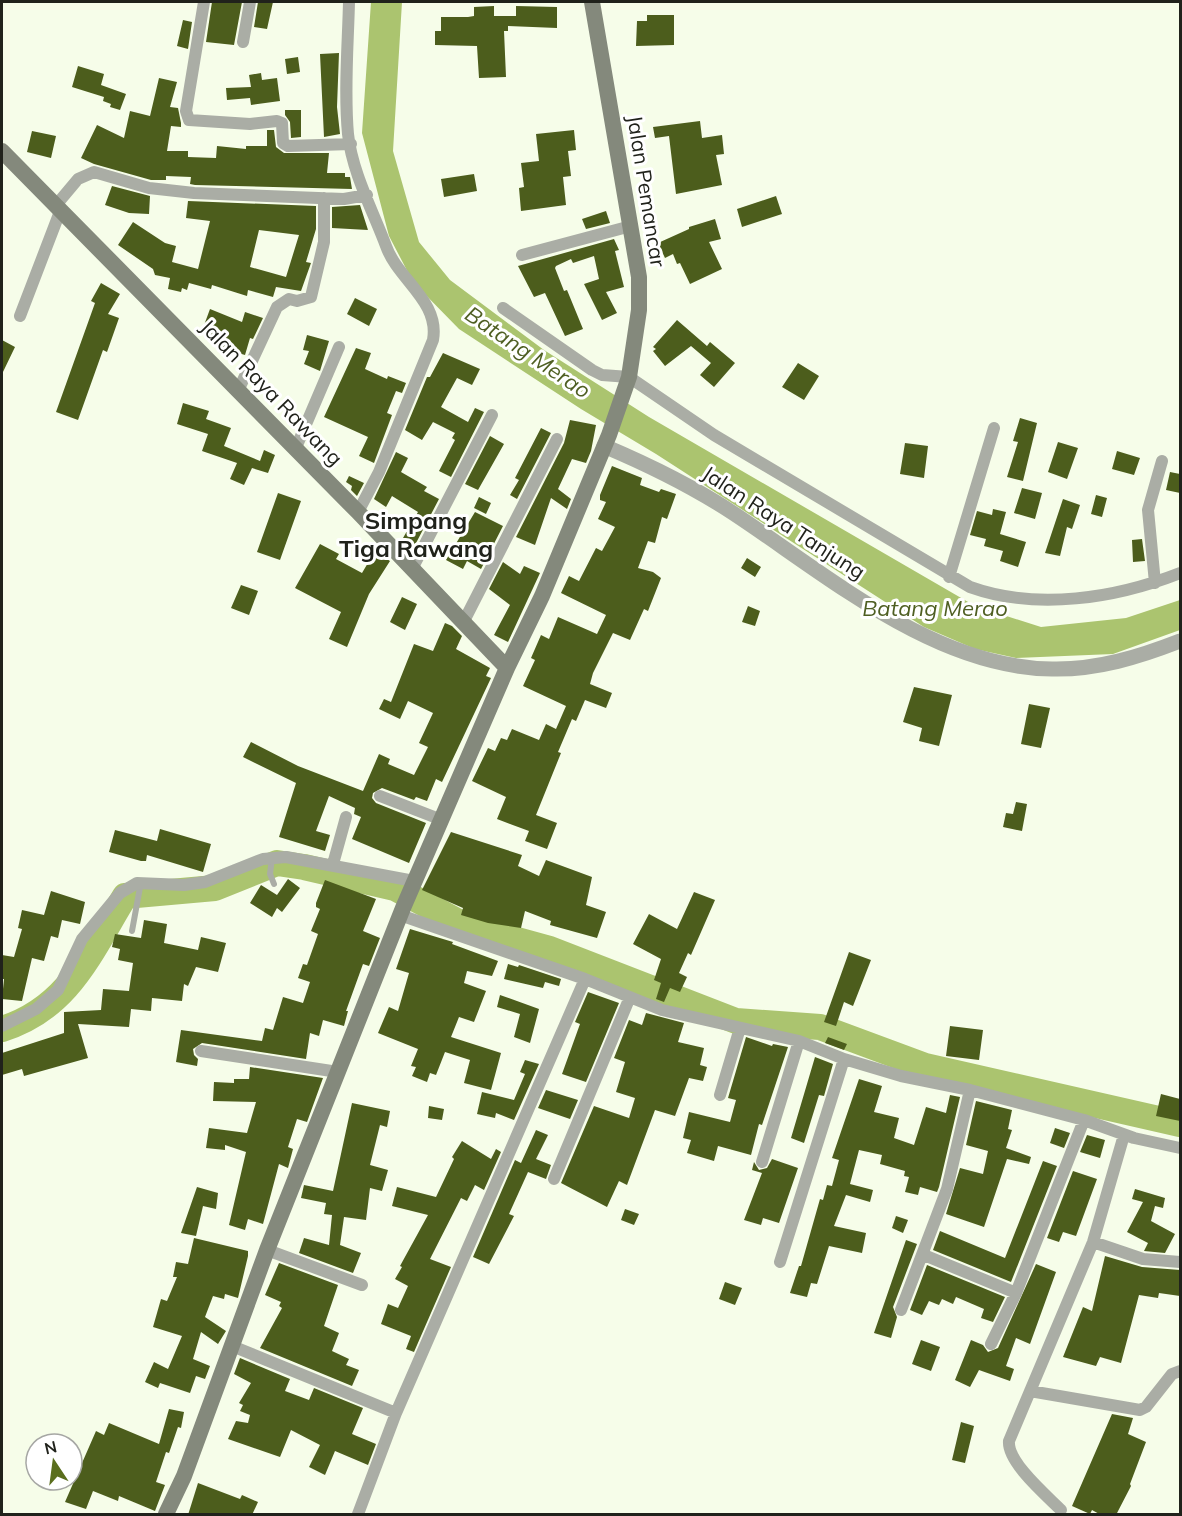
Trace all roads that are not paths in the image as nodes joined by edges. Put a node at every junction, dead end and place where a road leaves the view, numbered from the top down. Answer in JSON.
{"nodes":[{"id":1,"x":204,"y":2,"type":"edge"},
{"id":2,"x":250,"y":2,"type":"edge"},
{"id":3,"x":348,"y":2,"type":"edge"},
{"id":4,"x":592,"y":2,"type":"edge"},
{"id":5,"x":243,"y":42,"type":"dead end"},
{"id":6,"x":351,"y":144,"type":"junction"},
{"id":7,"x":2,"y":151,"type":"edge"},
{"id":8,"x":367,"y":195,"type":"junction"},
{"id":9,"x":324,"y":198,"type":"junction"},
{"id":10,"x":59,"y":207,"type":"junction"},
{"id":11,"x":631,"y":226,"type":"junction"},
{"id":12,"x":522,"y":255,"type":"dead end"},
{"id":13,"x":503,"y":308,"type":"dead end"},
{"id":14,"x":20,"y":316,"type":"dead end"},
{"id":15,"x":339,"y":347,"type":"dead end"},
{"id":16,"x":628,"y":383,"type":"junction"},
{"id":17,"x":238,"y":391,"type":"junction"},
{"id":18,"x":492,"y":415,"type":"dead end"},
{"id":19,"x":994,"y":428,"type":"dead end"},
{"id":20,"x":557,"y":439,"type":"dead end"},
{"id":21,"x":607,"y":441,"type":"junction"},
{"id":22,"x":295,"y":450,"type":"junction"},
{"id":23,"x":1162,"y":461,"type":"dead end"},
{"id":24,"x":358,"y":512,"type":"junction"},
{"id":25,"x":412,"y":569,"type":"junction"},
{"id":26,"x":1180,"y":573,"type":"edge"},
{"id":27,"x":950,"y":576,"type":"junction"},
{"id":28,"x":1155,"y":583,"type":"junction"},
{"id":29,"x":463,"y":623,"type":"junction"},
{"id":30,"x":1180,"y":641,"type":"edge"},
{"id":31,"x":507,"y":668,"type":"junction"},
{"id":32,"x":380,"y":796,"type":"dead end"},
{"id":33,"x":346,"y":817,"type":"dead end"},
{"id":34,"x":442,"y":820,"type":"junction"},
{"id":35,"x":272,"y":860,"type":"junction"},
{"id":36,"x":333,"y":864,"type":"junction"},
{"id":37,"x":273,"y":884,"type":"dead end"},
{"id":38,"x":141,"y":885,"type":"junction"},
{"id":39,"x":413,"y":885,"type":"junction"},
{"id":40,"x":402,"y":912,"type":"junction"},
{"id":41,"x":132,"y":931,"type":"dead end"},
{"id":42,"x":585,"y":979,"type":"junction"},
{"id":43,"x":630,"y":997,"type":"junction"},
{"id":44,"x":2,"y":1026,"type":"edge"},
{"id":45,"x":740,"y":1028,"type":"junction"},
{"id":46,"x":800,"y":1041,"type":"junction"},
{"id":47,"x":201,"y":1051,"type":"dead end"},
{"id":48,"x":844,"y":1059,"type":"junction"},
{"id":49,"x":338,"y":1072,"type":"junction"},
{"id":50,"x":970,"y":1090,"type":"junction"},
{"id":51,"x":720,"y":1095,"type":"dead end"},
{"id":52,"x":1084,"y":1120,"type":"junction"},
{"id":53,"x":1124,"y":1135,"type":"junction"},
{"id":54,"x":1180,"y":1148,"type":"edge"},
{"id":55,"x":762,"y":1162,"type":"dead end"},
{"id":56,"x":554,"y":1179,"type":"dead end"},
{"id":57,"x":1093,"y":1242,"type":"junction"},
{"id":58,"x":267,"y":1250,"type":"junction"},
{"id":59,"x":924,"y":1255,"type":"junction"},
{"id":60,"x":780,"y":1262,"type":"dead end"},
{"id":61,"x":1180,"y":1262,"type":"edge"},
{"id":62,"x":362,"y":1285,"type":"dead end"},
{"id":63,"x":1016,"y":1293,"type":"junction"},
{"id":64,"x":901,"y":1310,"type":"dead end"},
{"id":65,"x":991,"y":1344,"type":"dead end"},
{"id":66,"x":232,"y":1346,"type":"junction"},
{"id":67,"x":1180,"y":1371,"type":"edge"},
{"id":68,"x":1030,"y":1391,"type":"junction"},
{"id":69,"x":396,"y":1413,"type":"junction"},
{"id":70,"x":1061,"y":1510,"type":"dead end"},
{"id":71,"x":166,"y":1515,"type":"edge"},
{"id":72,"x":358,"y":1515,"type":"edge"}],
"edges":[{"from":1,"to":6,"type":"street"},
{"from":2,"to":5,"type":"street"},
{"from":3,"to":6,"type":"street"},
{"from":4,"to":11,"type":"main road","name":"Jalan Pemancar"},
{"from":6,"to":8,"type":"street"},
{"from":7,"to":10,"type":"main road","name":"Jalan Raya Rawang"},
{"from":8,"to":9,"type":"street"},
{"from":8,"to":24,"type":"street"},
{"from":9,"to":10,"type":"street"},
{"from":9,"to":17,"type":"street"},
{"from":10,"to":14,"type":"street"},
{"from":10,"to":17,"type":"main road","name":"Jalan Raya Rawang"},
{"from":11,"to":12,"type":"street"},
{"from":11,"to":16,"type":"main road","name":"Jalan Pemancar"},
{"from":13,"to":16,"type":"street"},
{"from":15,"to":22,"type":"street"},
{"from":16,"to":21,"type":"main road","name":"Jalan Pemancar"},
{"from":16,"to":27,"type":"street"},
{"from":17,"to":22,"type":"main road","name":"Jalan Raya Rawang"},
{"from":18,"to":25,"type":"street"},
{"from":19,"to":27,"type":"street"},
{"from":20,"to":29,"type":"street"},
{"from":21,"to":30,"type":"street","name":"Jalan Raya Tanjung"},
{"from":21,"to":31,"type":"main road","name":"Jalan Pemancar"},
{"from":22,"to":24,"type":"main road","name":"Jalan Raya Rawang"},
{"from":23,"to":28,"type":"street"},
{"from":24,"to":25,"type":"main road","name":"Jalan Raya Rawang"},
{"from":25,"to":29,"type":"main road","name":"Jalan Raya Rawang"},
{"from":26,"to":28,"type":"street"},
{"from":27,"to":28,"type":"street"},
{"from":29,"to":31,"type":"main road","name":"Jalan Raya Rawang"},
{"from":31,"to":34,"type":"main road","name":"Jalan Pemancar"},
{"from":32,"to":34,"type":"street"},
{"from":33,"to":36,"type":"street"},
{"from":34,"to":39,"type":"main road","name":"Jalan Pemancar"},
{"from":35,"to":36,"type":"street"},
{"from":35,"to":37,"type":"lane"},
{"from":35,"to":38,"type":"street"},
{"from":36,"to":39,"type":"street"},
{"from":38,"to":41,"type":"lane"},
{"from":38,"to":44,"type":"street"},
{"from":39,"to":40,"type":"main road","name":"Jalan Pemancar"},
{"from":40,"to":42,"type":"street"},
{"from":40,"to":49,"type":"main road","name":"Jalan Pemancar"},
{"from":42,"to":43,"type":"street"},
{"from":42,"to":69,"type":"street"},
{"from":43,"to":45,"type":"street"},
{"from":43,"to":56,"type":"street"},
{"from":45,"to":46,"type":"street"},
{"from":45,"to":51,"type":"street"},
{"from":46,"to":48,"type":"street"},
{"from":46,"to":55,"type":"street"},
{"from":47,"to":49,"type":"street"},
{"from":48,"to":50,"type":"street"},
{"from":48,"to":60,"type":"street"},
{"from":49,"to":58,"type":"main road","name":"Jalan Pemancar"},
{"from":50,"to":52,"type":"street"},
{"from":50,"to":59,"type":"street"},
{"from":52,"to":53,"type":"street"},
{"from":52,"to":63,"type":"street"},
{"from":53,"to":54,"type":"street"},
{"from":53,"to":57,"type":"street"},
{"from":57,"to":61,"type":"street"},
{"from":57,"to":68,"type":"street"},
{"from":58,"to":62,"type":"street"},
{"from":58,"to":66,"type":"main road","name":"Jalan Pemancar"},
{"from":59,"to":63,"type":"street"},
{"from":59,"to":64,"type":"street"},
{"from":63,"to":65,"type":"street"},
{"from":66,"to":69,"type":"street"},
{"from":66,"to":71,"type":"main road","name":"Jalan Pemancar"},
{"from":67,"to":68,"type":"street"},
{"from":68,"to":70,"type":"street"},
{"from":69,"to":72,"type":"street"}]}
